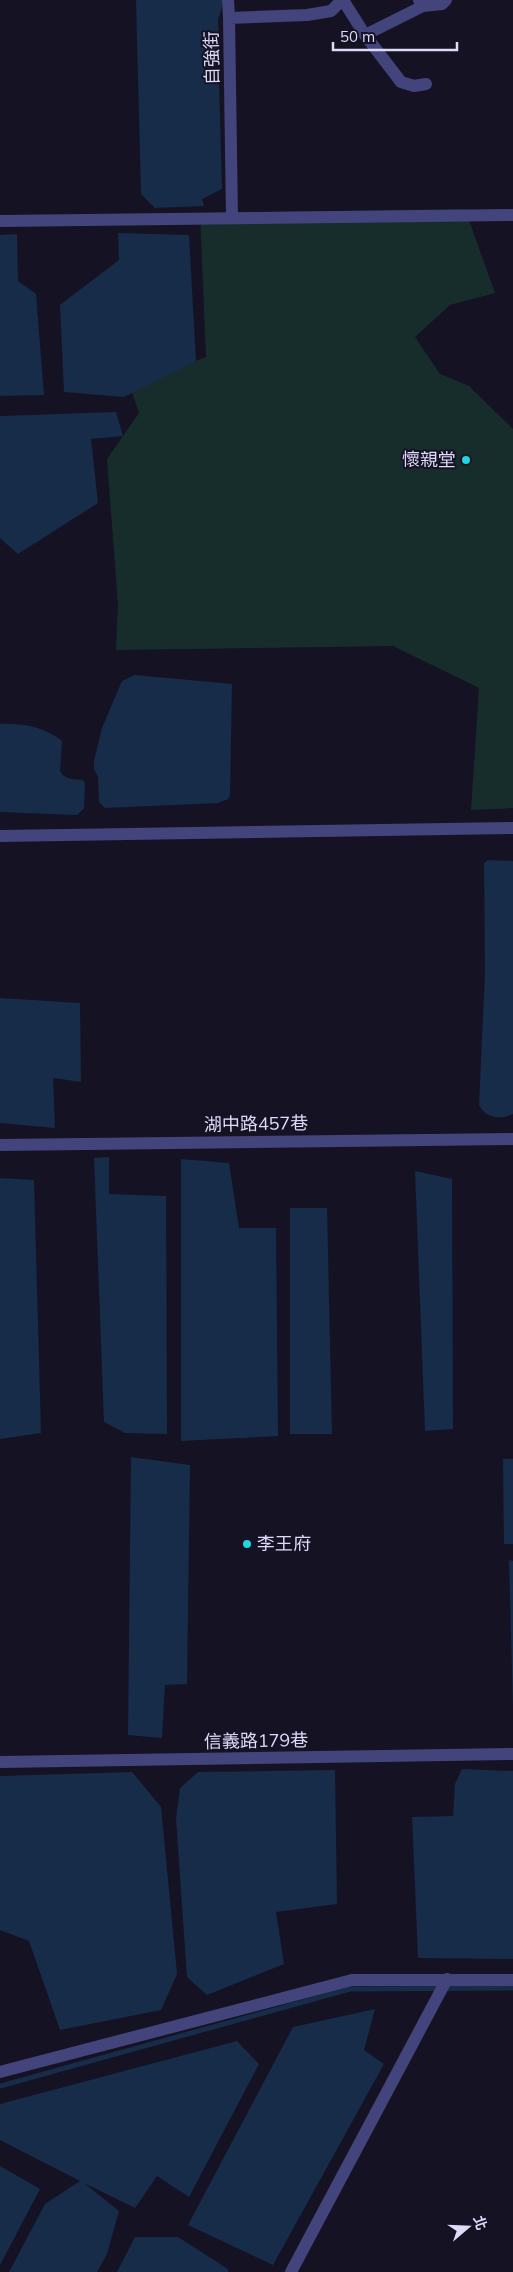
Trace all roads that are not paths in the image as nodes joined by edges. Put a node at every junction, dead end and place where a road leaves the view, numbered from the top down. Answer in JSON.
{"nodes":[{"id":1,"x":228,"y":0,"type":"edge"},
{"id":2,"x":343,"y":0,"type":"edge"},
{"id":3,"x":446,"y":0,"type":"edge"},
{"id":4,"x":421,"y":3,"type":"edge"},
{"id":5,"x":229,"y":18,"type":"junction"},
{"id":6,"x":365,"y":35,"type":"junction"},
{"id":7,"x":426,"y":84,"type":"dead end"},
{"id":8,"x":513,"y":215,"type":"edge"},
{"id":9,"x":232,"y":217,"type":"junction"},
{"id":10,"x":0,"y":221,"type":"edge"},
{"id":11,"x":513,"y":828,"type":"edge"},
{"id":12,"x":0,"y":836,"type":"edge"},
{"id":13,"x":513,"y":1139,"type":"edge"},
{"id":14,"x":0,"y":1145,"type":"edge"},
{"id":15,"x":513,"y":1754,"type":"edge"},
{"id":16,"x":0,"y":1762,"type":"edge"},
{"id":17,"x":447,"y":1980,"type":"junction"},
{"id":18,"x":513,"y":1980,"type":"edge"},
{"id":19,"x":0,"y":2072,"type":"edge"},
{"id":20,"x":291,"y":2272,"type":"edge"}],
"edges":[{"from":1,"to":5,"type":"street"},
{"from":2,"to":5,"type":"street","name":"自強街"},
{"from":2,"to":6,"type":"street"},
{"from":3,"to":4,"type":"street"},
{"from":4,"to":6,"type":"street"},
{"from":5,"to":9,"type":"street","name":"自強街"},
{"from":6,"to":7,"type":"street"},
{"from":8,"to":9,"type":"street"},
{"from":9,"to":10,"type":"street"},
{"from":11,"to":12,"type":"street"},
{"from":13,"to":14,"type":"street","name":"湖中路457巷"},
{"from":15,"to":16,"type":"street","name":"信義路179巷"},
{"from":17,"to":18,"type":"street"},
{"from":17,"to":19,"type":"street"},
{"from":17,"to":20,"type":"street"}]}
